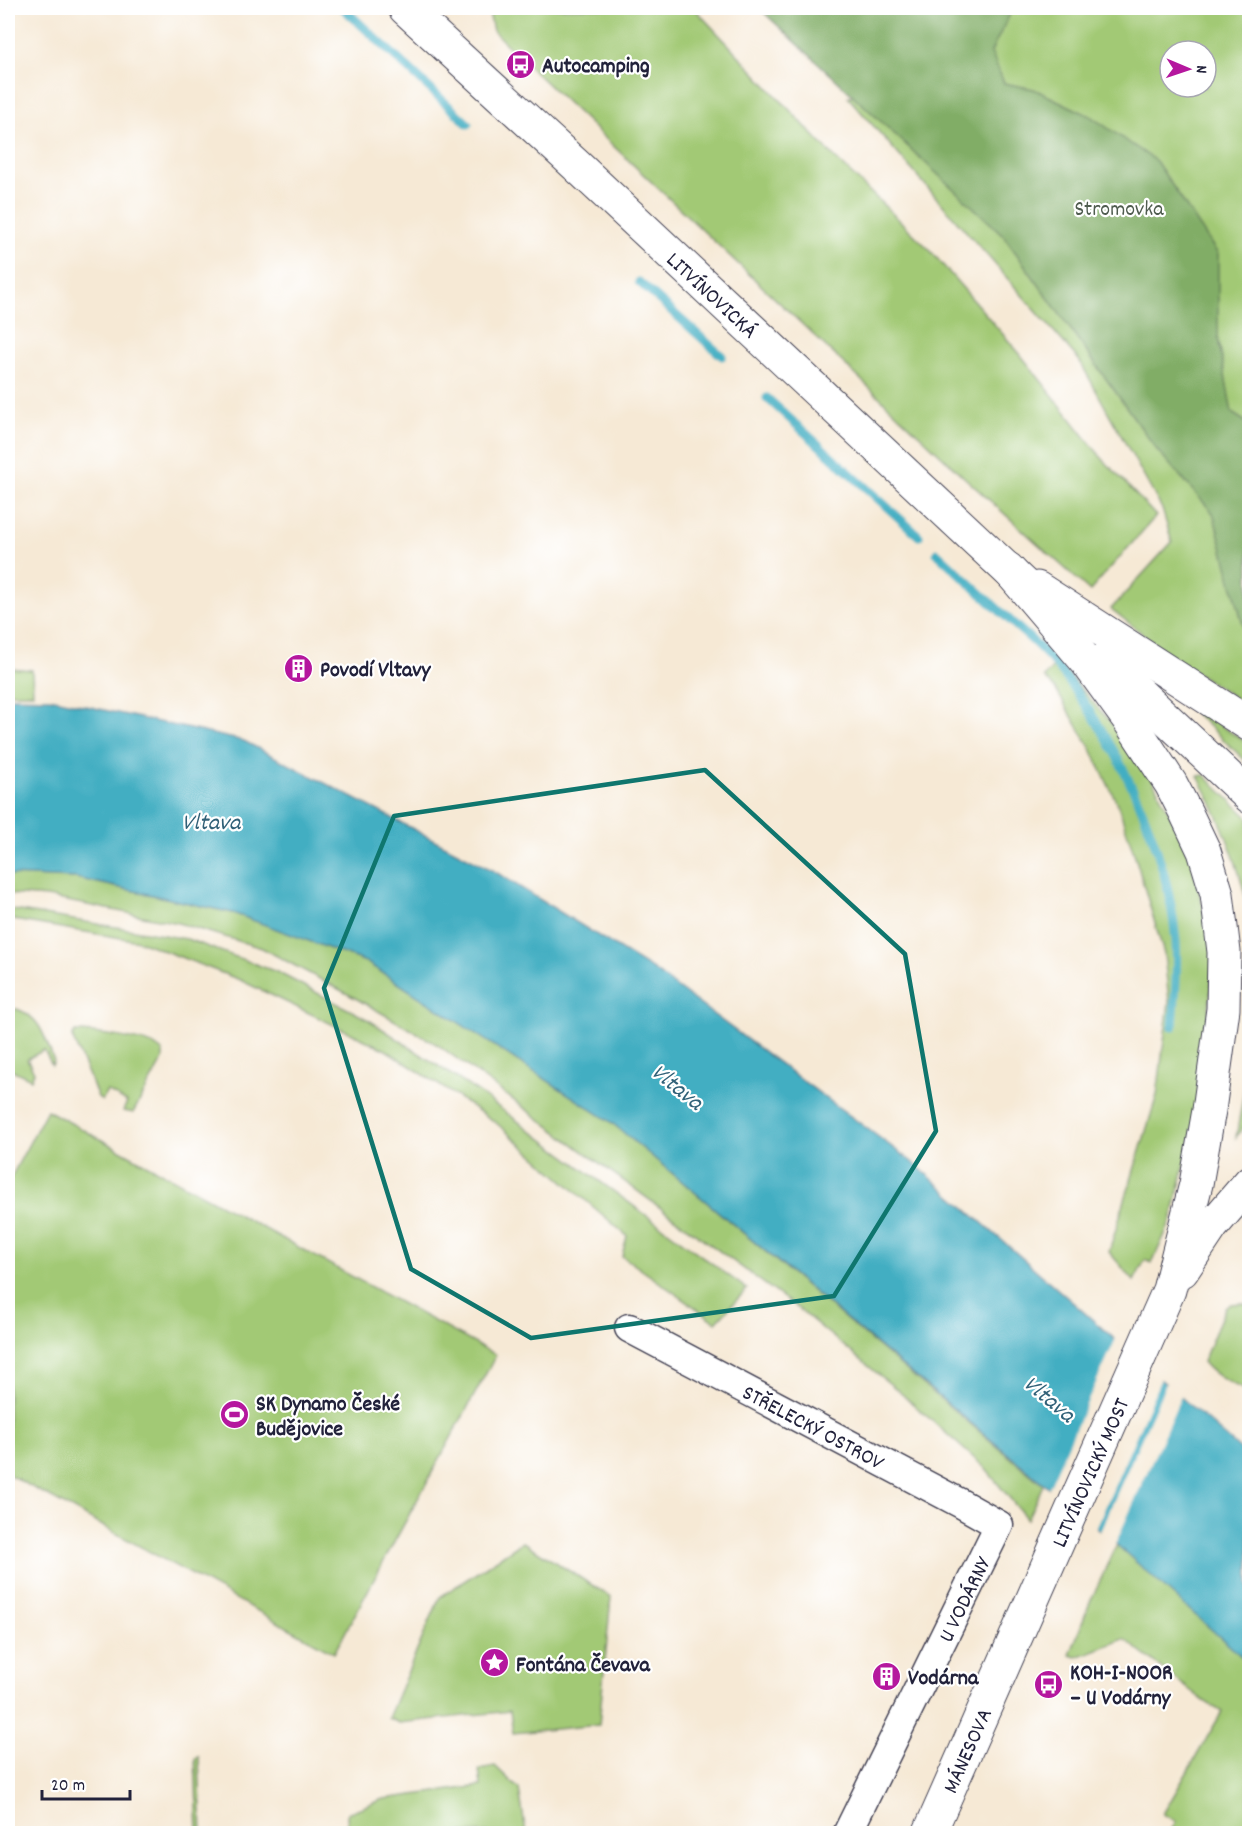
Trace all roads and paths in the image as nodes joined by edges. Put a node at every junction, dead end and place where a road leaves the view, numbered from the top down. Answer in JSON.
{"nodes":[{"id":1,"x":420,"y":12,"type":"edge"},
{"id":2,"x":1008,"y":569,"type":"junction"},
{"id":3,"x":1250,"y":725,"type":"edge"},
{"id":4,"x":1250,"y":796,"type":"edge"},
{"id":5,"x":1250,"y":1182,"type":"edge"},
{"id":6,"x":1164,"y":1300,"type":"junction"},
{"id":7,"x":629,"y":1328,"type":"dead end"},
{"id":8,"x":999,"y":1526,"type":"joint"},
{"id":9,"x":1018,"y":1633,"type":"joint"},
{"id":10,"x":847,"y":1833,"type":"edge"},
{"id":11,"x":929,"y":1833,"type":"edge"}],
"edges":[{"from":1,"to":2,"type":"main road","name":"LITVÍNOVICKÁ"},
{"from":2,"to":3,"type":"main road"},
{"from":2,"to":4,"type":"main road"},
{"from":2,"to":6,"type":"main road"},
{"from":5,"to":6,"type":"main road"},
{"from":6,"to":9,"type":"main road","name":"LITVÍNOVICKÝ MOST"},
{"from":7,"to":8,"type":"street","name":"STŘELECKÝ OSTROV"},
{"from":8,"to":10,"type":"street","name":"U VODÁRNY"},
{"from":9,"to":11,"type":"main road","name":"MÁNESOVA"}]}
